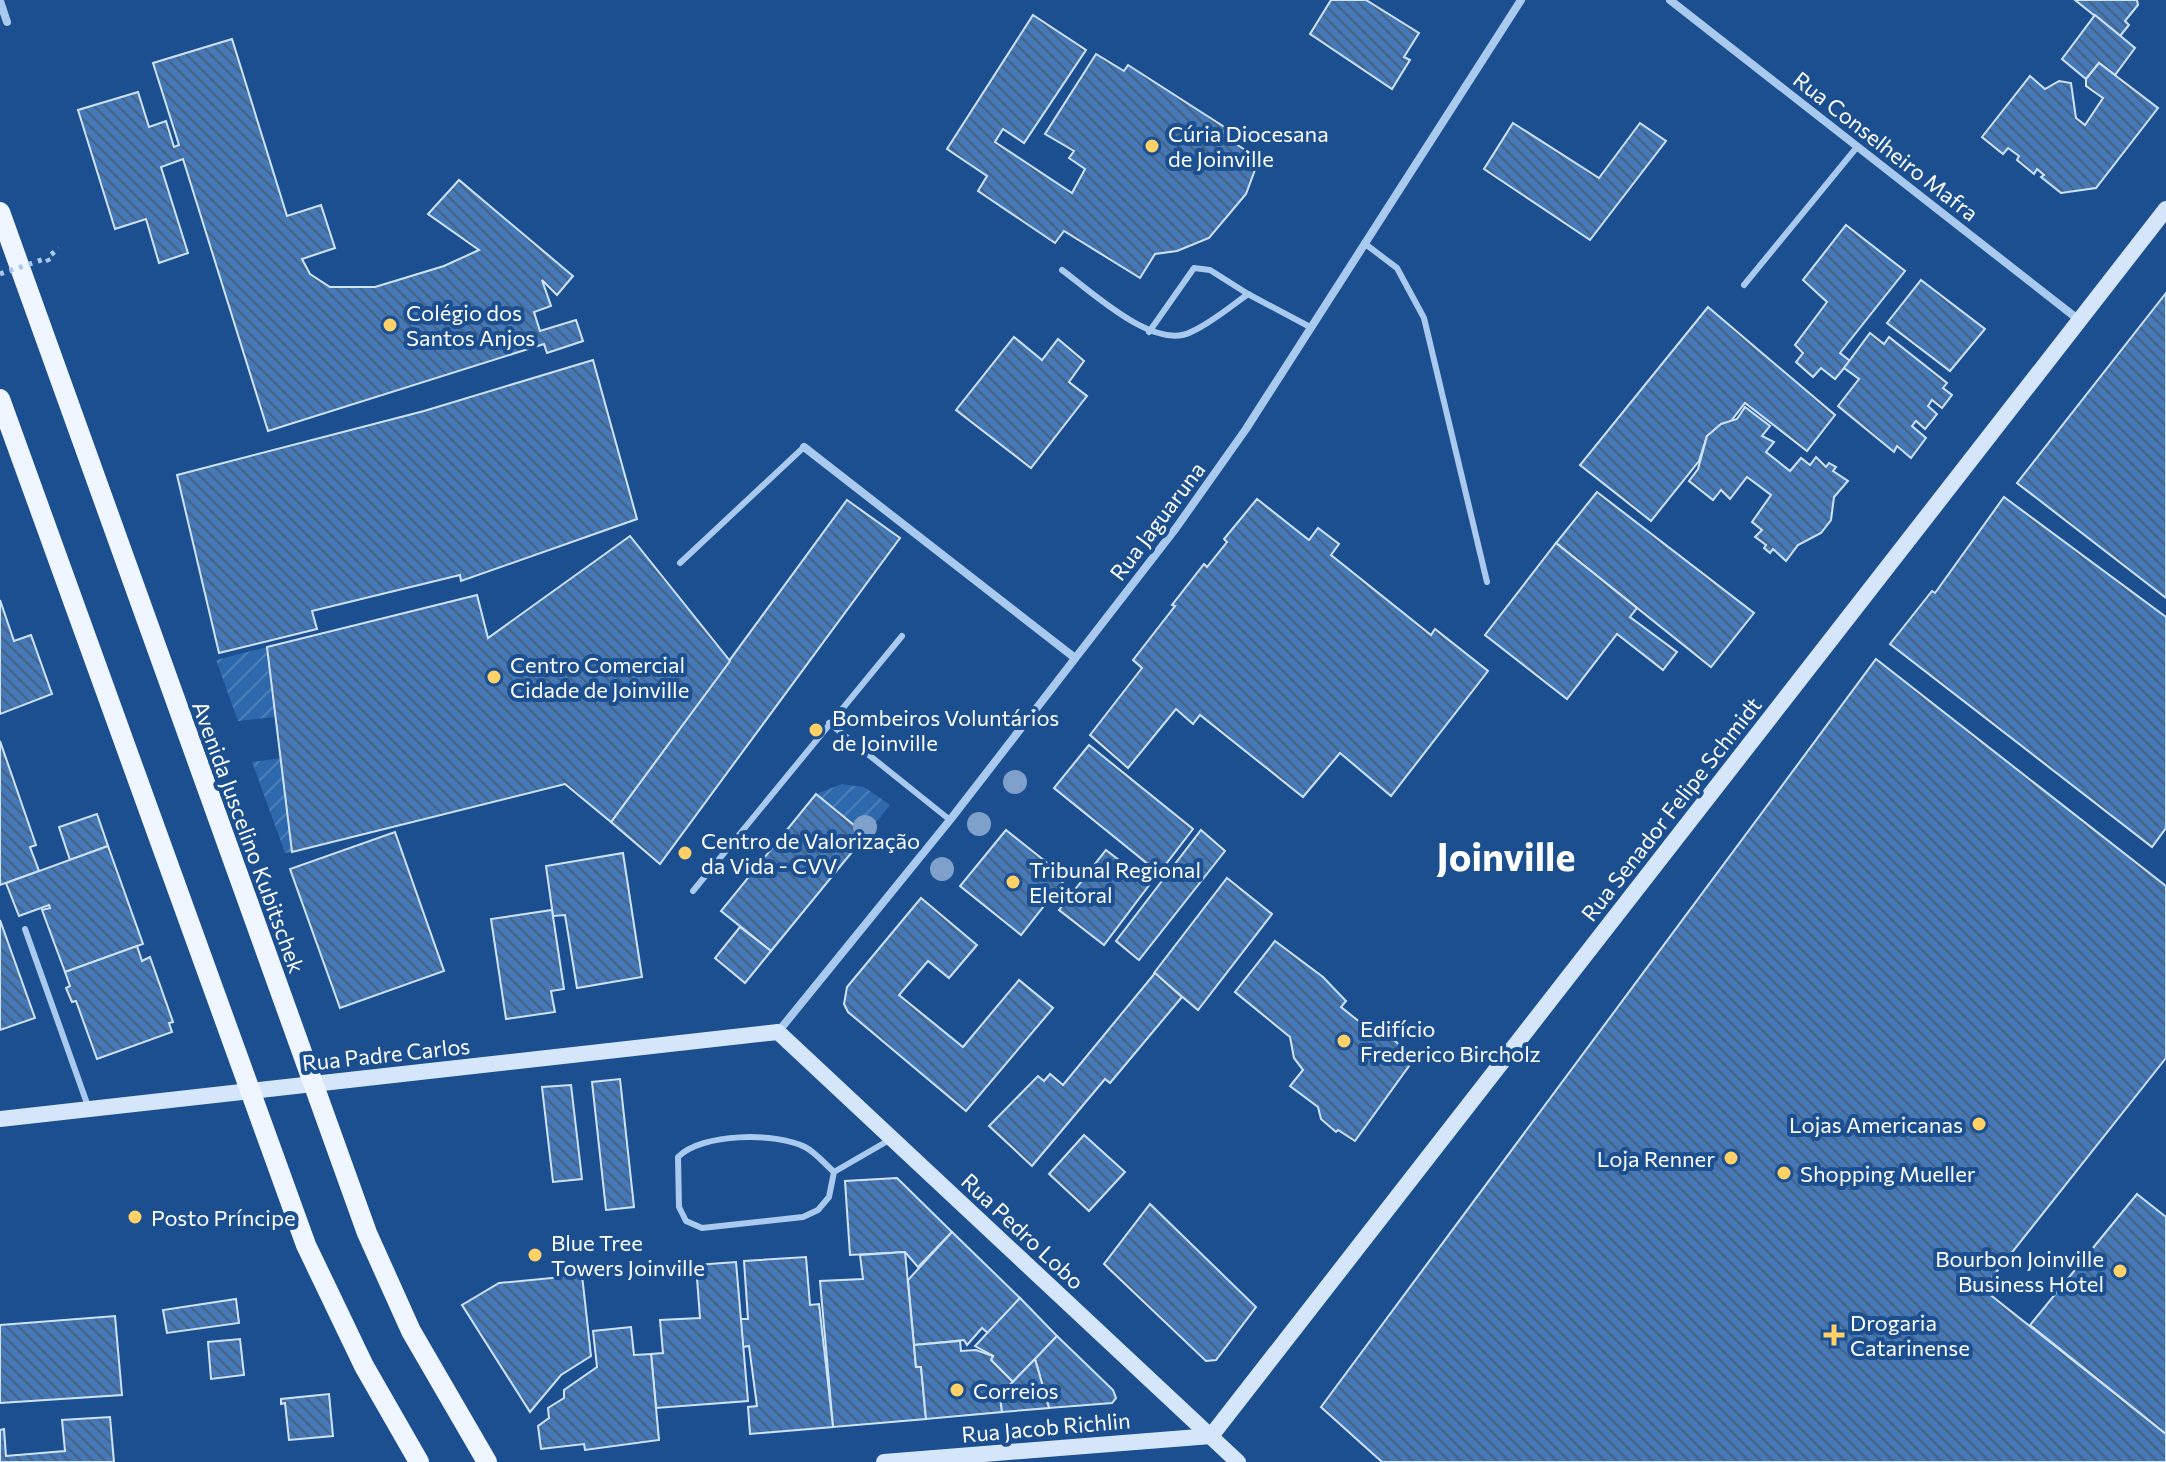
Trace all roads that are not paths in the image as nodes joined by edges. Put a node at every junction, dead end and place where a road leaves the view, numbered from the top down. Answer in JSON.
{"nodes":[{"id":1,"x":1521,"y":0,"type":"edge"},
{"id":2,"x":1670,"y":0,"type":"edge"},
{"id":3,"x":0,"y":1,"type":"edge"},
{"id":4,"x":7,"y":22,"type":"dead end"},
{"id":5,"x":1857,"y":147,"type":"junction"},
{"id":6,"x":2166,"y":209,"type":"edge"},
{"id":7,"x":0,"y":212,"type":"edge"},
{"id":8,"x":1364,"y":243,"type":"junction"},
{"id":9,"x":1062,"y":270,"type":"dead end"},
{"id":10,"x":1744,"y":285,"type":"dead end"},
{"id":11,"x":1248,"y":294,"type":"junction"},
{"id":12,"x":2079,"y":321,"type":"junction"},
{"id":13,"x":1310,"y":327,"type":"junction"},
{"id":14,"x":1149,"y":332,"type":"junction"},
{"id":15,"x":0,"y":399,"type":"edge"},
{"id":16,"x":804,"y":447,"type":"joint"},
{"id":17,"x":680,"y":563,"type":"dead end"},
{"id":18,"x":1487,"y":582,"type":"dead end"},
{"id":19,"x":902,"y":636,"type":"dead end"},
{"id":20,"x":1075,"y":658,"type":"junction"},
{"id":21,"x":829,"y":723,"type":"junction"},
{"id":22,"x":950,"y":820,"type":"junction"},
{"id":23,"x":693,"y":891,"type":"dead end"},
{"id":24,"x":25,"y":929,"type":"dead end"},
{"id":25,"x":778,"y":1032,"type":"junction"},
{"id":26,"x":313,"y":1084,"type":"junction"},
{"id":27,"x":248,"y":1091,"type":"junction"},
{"id":28,"x":89,"y":1109,"type":"junction"},
{"id":29,"x":0,"y":1119,"type":"edge"},
{"id":30,"x":892,"y":1139,"type":"junction"},
{"id":31,"x":834,"y":1172,"type":"junction"},
{"id":32,"x":1211,"y":1436,"type":"junction"},
{"id":33,"x":419,"y":1462,"type":"edge"},
{"id":34,"x":487,"y":1462,"type":"edge"},
{"id":35,"x":884,"y":1462,"type":"edge"},
{"id":36,"x":1238,"y":1462,"type":"edge"}],
"edges":[{"from":1,"to":8,"type":"street","name":"Rua Jaguaruna"},
{"from":2,"to":5,"type":"street","name":"Rua Conselheiro Mafra"},
{"from":3,"to":4,"type":"street"},
{"from":5,"to":10,"type":"lane"},
{"from":5,"to":12,"type":"street","name":"Rua Conselheiro Mafra"},
{"from":6,"to":12,"type":"main road","name":"Rua Senador Felipe Schmidt"},
{"from":7,"to":26,"type":"main road","name":"Avenida Juscelino Kubitschek"},
{"from":8,"to":13,"type":"street","name":"Rua Jaguaruna"},
{"from":8,"to":18,"type":"lane"},
{"from":9,"to":14,"type":"lane"},
{"from":11,"to":13,"type":"lane"},
{"from":11,"to":14,"type":"lane"},
{"from":11,"to":14,"type":"lane"},
{"from":12,"to":32,"type":"main road","name":"Rua Senador Felipe Schmidt"},
{"from":13,"to":20,"type":"street","name":"Rua Jaguaruna"},
{"from":15,"to":27,"type":"main road"},
{"from":16,"to":17,"type":"lane"},
{"from":16,"to":20,"type":"street"},
{"from":19,"to":21,"type":"lane"},
{"from":20,"to":22,"type":"street","name":"Rua Jaguaruna"},
{"from":21,"to":22,"type":"lane"},
{"from":21,"to":23,"type":"lane"},
{"from":22,"to":25,"type":"street","name":"Rua Jaguaruna"},
{"from":24,"to":28,"type":"lane"},
{"from":25,"to":26,"type":"main road","name":"Rua Padre Carlos"},
{"from":25,"to":30,"type":"main road","name":"Rua Pedro Lobo"},
{"from":26,"to":27,"type":"main road","name":"Rua Padre Carlos"},
{"from":26,"to":34,"type":"main road","name":"Avenida Juscelino Kubitschek"},
{"from":27,"to":28,"type":"main road","name":"Rua Padre Carlos"},
{"from":27,"to":33,"type":"main road"},
{"from":28,"to":29,"type":"main road","name":"Rua Padre Carlos"},
{"from":30,"to":31,"type":"lane"},
{"from":30,"to":32,"type":"main road","name":"Rua Pedro Lobo"},
{"from":31,"to":31,"type":"lane"},
{"from":32,"to":35,"type":"main road","name":"Rua Jacob Richlin"},
{"from":32,"to":36,"type":"main road","name":"Rua Pedro Lobo"}]}
